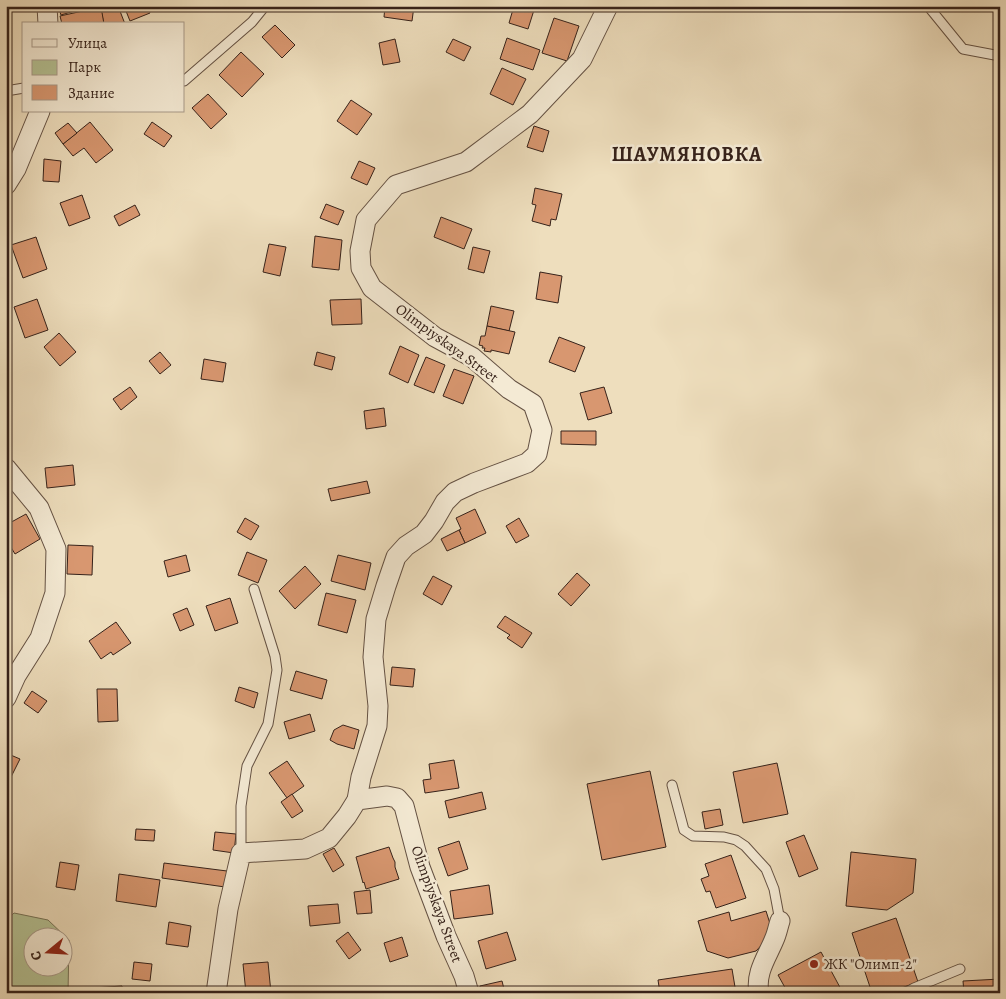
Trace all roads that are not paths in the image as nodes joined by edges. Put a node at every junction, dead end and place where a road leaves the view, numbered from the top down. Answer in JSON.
{"nodes":[{"id":1,"x":46,"y":6,"type":"edge"},
{"id":2,"x":265,"y":6,"type":"edge"},
{"id":3,"x":608,"y":6,"type":"edge"},
{"id":4,"x":928,"y":6,"type":"edge"},
{"id":5,"x":48,"y":22,"type":"edge"},
{"id":6,"x":1000,"y":56,"type":"edge"},
{"id":7,"x":185,"y":80,"type":"edge"},
{"id":8,"x":22,"y":88,"type":"edge"},
{"id":9,"x":6,"y":91,"type":"edge"},
{"id":10,"x":40,"y":112,"type":"edge"},
{"id":11,"x":6,"y":185,"type":"edge"},
{"id":12,"x":6,"y":468,"type":"edge"},
{"id":13,"x":254,"y":589,"type":"dead end"},
{"id":14,"x":11,"y":677,"type":"edge"},
{"id":15,"x":6,"y":698,"type":"edge"},
{"id":16,"x":672,"y":785,"type":"dead end"},
{"id":17,"x":357,"y":800,"type":"junction"},
{"id":18,"x":241,"y":853,"type":"junction"},
{"id":19,"x":780,"y":921,"type":"joint"},
{"id":20,"x":960,"y":969,"type":"dead end"},
{"id":21,"x":930,"y":981,"type":"junction"},
{"id":22,"x":216,"y":993,"type":"edge"},
{"id":23,"x":469,"y":993,"type":"edge"},
{"id":24,"x":759,"y":993,"type":"edge"},
{"id":25,"x":905,"y":993,"type":"edge"},
{"id":26,"x":929,"y":993,"type":"edge"}],
"edges":[{"from":1,"to":5,"type":"street"},
{"from":2,"to":7,"type":"lane"},
{"from":3,"to":17,"type":"street","name":"Olimpiyskaya Street"},
{"from":4,"to":6,"type":"lane"},
{"from":8,"to":9,"type":"lane"},
{"from":10,"to":11,"type":"street"},
{"from":12,"to":14,"type":"street"},
{"from":13,"to":18,"type":"lane"},
{"from":14,"to":15,"type":"street"},
{"from":16,"to":19,"type":"lane"},
{"from":17,"to":18,"type":"street","name":"Olimpiyskaya Street"},
{"from":17,"to":23,"type":"street","name":"Olimpiyskaya Street"},
{"from":18,"to":22,"type":"street"},
{"from":19,"to":24,"type":"street"},
{"from":20,"to":21,"type":"lane"},
{"from":21,"to":25,"type":"lane"},
{"from":21,"to":26,"type":"lane"}]}
